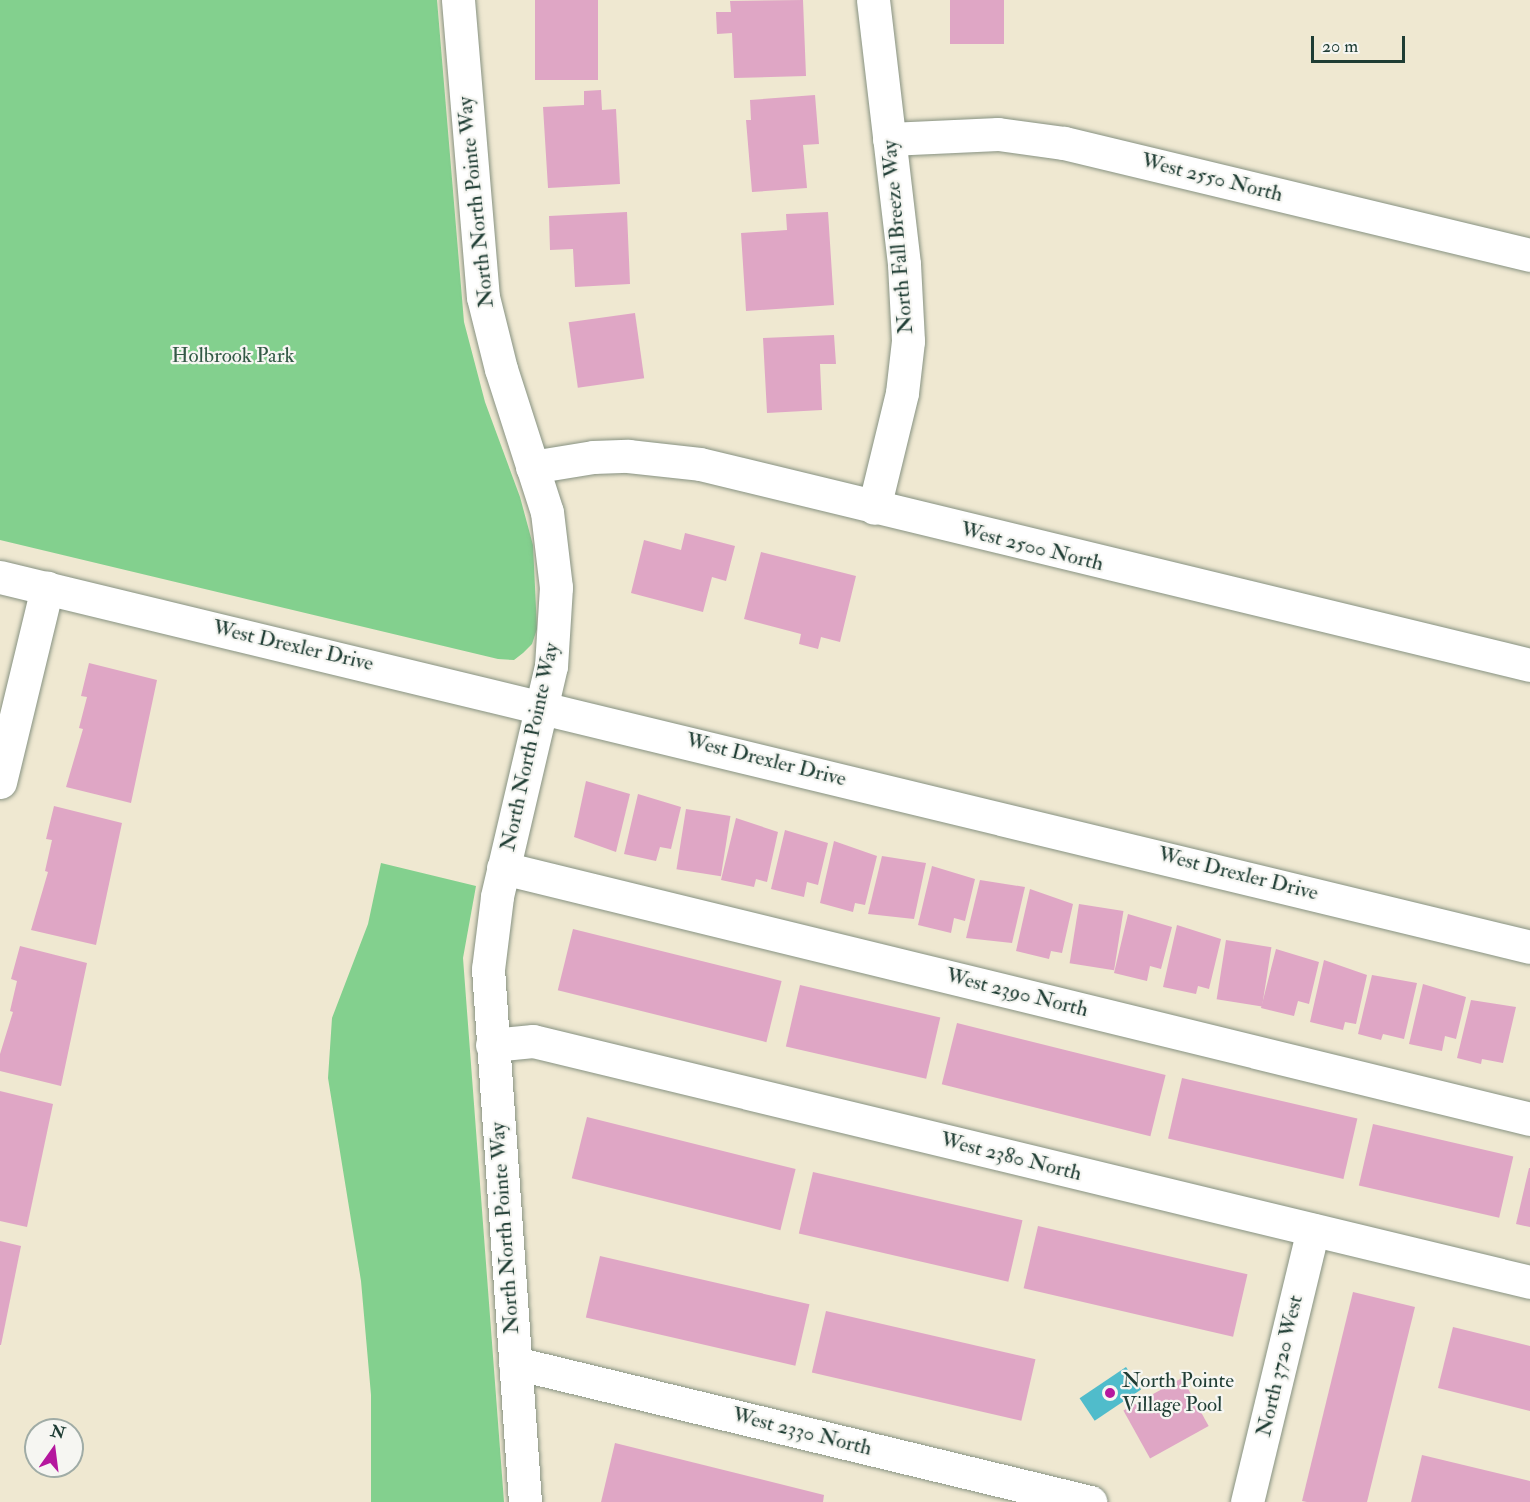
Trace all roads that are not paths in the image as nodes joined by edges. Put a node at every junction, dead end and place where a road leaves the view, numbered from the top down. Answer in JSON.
{"nodes":[{"id":1,"x":458,"y":0,"type":"edge"},
{"id":2,"x":873,"y":0,"type":"edge"},
{"id":3,"x":889,"y":139,"type":"junction"},
{"id":4,"x":1530,"y":255,"type":"edge"},
{"id":5,"x":532,"y":467,"type":"junction"},
{"id":6,"x":874,"y":508,"type":"junction"},
{"id":7,"x":0,"y":577,"type":"edge"},
{"id":8,"x":47,"y":588,"type":"junction"},
{"id":9,"x":1530,"y":665,"type":"edge"},
{"id":10,"x":543,"y":706,"type":"junction"},
{"id":11,"x":0,"y":782,"type":"edge"},
{"id":12,"x":503,"y":868,"type":"junction"},
{"id":13,"x":1530,"y":947,"type":"edge"},
{"id":14,"x":492,"y":1045,"type":"junction"},
{"id":15,"x":1528,"y":1109,"type":"edge"},
{"id":16,"x":1312,"y":1230,"type":"junction"},
{"id":17,"x":1530,"y":1282,"type":"edge"},
{"id":18,"x":515,"y":1363,"type":"junction"},
{"id":19,"x":525,"y":1502,"type":"edge"},
{"id":20,"x":1090,"y":1502,"type":"edge"},
{"id":21,"x":1247,"y":1502,"type":"edge"}],
"edges":[{"from":1,"to":5,"type":"street","name":"North North Pointe Way"},
{"from":2,"to":3,"type":"street","name":"North Fall Breeze Way"},
{"from":3,"to":4,"type":"street","name":"West 2550 North"},
{"from":3,"to":6,"type":"street","name":"North Fall Breeze Way"},
{"from":5,"to":6,"type":"street","name":"West 2500 North"},
{"from":5,"to":10,"type":"street","name":"North North Pointe Way"},
{"from":6,"to":9,"type":"street","name":"West 2500 North"},
{"from":7,"to":8,"type":"street","name":"West Drexler Drive"},
{"from":8,"to":10,"type":"street","name":"West Drexler Drive"},
{"from":8,"to":11,"type":"street"},
{"from":10,"to":12,"type":"street","name":"North North Pointe Way"},
{"from":10,"to":13,"type":"street","name":"West Drexler Drive"},
{"from":12,"to":14,"type":"street","name":"North North Pointe Way"},
{"from":12,"to":15,"type":"street","name":"West 2390 North"},
{"from":14,"to":16,"type":"street","name":"West 2380 North"},
{"from":14,"to":18,"type":"street","name":"North North Pointe Way"},
{"from":16,"to":17,"type":"street","name":"West 2380 North"},
{"from":16,"to":21,"type":"street","name":"North 3720 West"},
{"from":18,"to":19,"type":"street","name":"North North Pointe Way"},
{"from":18,"to":20,"type":"street","name":"West 2330 North"}]}
